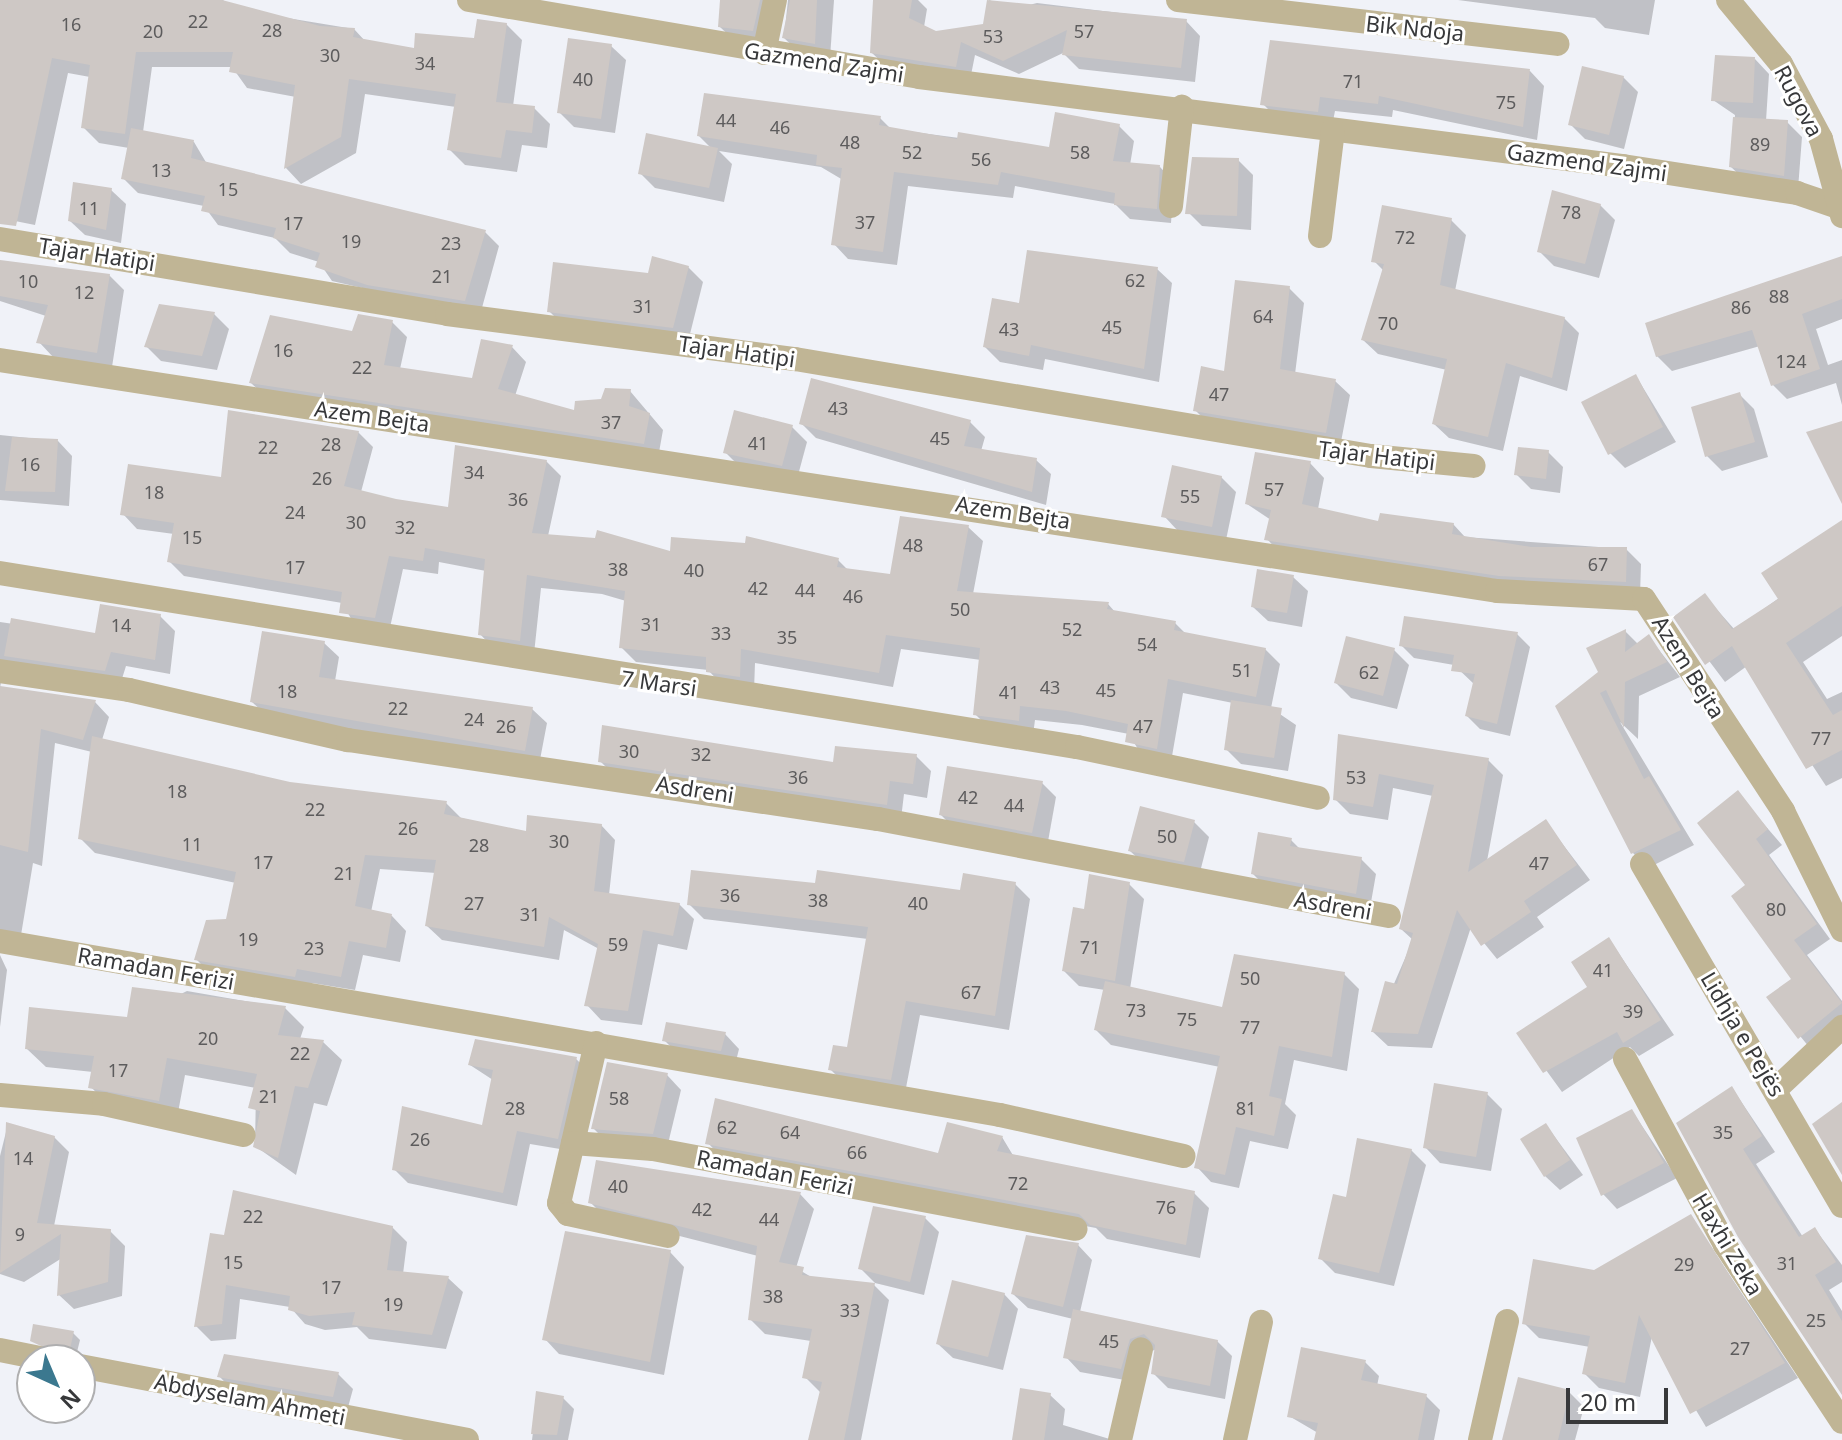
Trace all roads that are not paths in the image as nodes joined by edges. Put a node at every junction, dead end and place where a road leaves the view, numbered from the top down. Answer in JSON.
{"nodes":[{"id":1,"x":469,"y":0,"type":"edge"},
{"id":2,"x":775,"y":0,"type":"edge"},
{"id":3,"x":1178,"y":0,"type":"edge"},
{"id":4,"x":1728,"y":0,"type":"edge"},
{"id":5,"x":1557,"y":44,"type":"dead end"},
{"id":6,"x":764,"y":53,"type":"junction"},
{"id":7,"x":1182,"y":107,"type":"junction"},
{"id":8,"x":1333,"y":130,"type":"junction"},
{"id":9,"x":1171,"y":206,"type":"dead end"},
{"id":10,"x":1840,"y":212,"type":"edge"},
{"id":11,"x":1320,"y":236,"type":"dead end"},
{"id":12,"x":0,"y":239,"type":"edge"},
{"id":13,"x":0,"y":360,"type":"edge"},
{"id":14,"x":1474,"y":466,"type":"dead end"},
{"id":15,"x":0,"y":573,"type":"edge"},
{"id":16,"x":0,"y":671,"type":"edge"},
{"id":17,"x":1318,"y":798,"type":"dead end"},
{"id":18,"x":1642,"y":864,"type":"dead end"},
{"id":19,"x":1389,"y":916,"type":"dead end"},
{"id":20,"x":1842,"y":930,"type":"edge"},
{"id":21,"x":0,"y":941,"type":"edge"},
{"id":22,"x":1842,"y":1027,"type":"edge"},
{"id":23,"x":596,"y":1043,"type":"junction"},
{"id":24,"x":1625,"y":1059,"type":"dead end"},
{"id":25,"x":1776,"y":1089,"type":"junction"},
{"id":26,"x":0,"y":1095,"type":"edge"},
{"id":27,"x":244,"y":1135,"type":"dead end"},
{"id":28,"x":573,"y":1143,"type":"junction"},
{"id":29,"x":1183,"y":1156,"type":"dead end"},
{"id":30,"x":1842,"y":1206,"type":"edge"},
{"id":31,"x":1076,"y":1229,"type":"dead end"},
{"id":32,"x":668,"y":1236,"type":"dead end"},
{"id":33,"x":1507,"y":1321,"type":"dead end"},
{"id":34,"x":1261,"y":1322,"type":"dead end"},
{"id":35,"x":1141,"y":1349,"type":"dead end"},
{"id":36,"x":96,"y":1369,"type":"edge"},
{"id":37,"x":1842,"y":1422,"type":"edge"},
{"id":38,"x":467,"y":1440,"type":"edge"},
{"id":39,"x":1120,"y":1440,"type":"edge"},
{"id":40,"x":1235,"y":1440,"type":"edge"},
{"id":41,"x":1480,"y":1440,"type":"edge"}],
"edges":[{"from":1,"to":6,"type":"street","name":"Gazmend Zajmi"},
{"from":2,"to":6,"type":"street"},
{"from":3,"to":5,"type":"street","name":"Bik Ndoja"},
{"from":4,"to":10,"type":"street","name":"Rugova"},
{"from":6,"to":7,"type":"street","name":"Gazmend Zajmi"},
{"from":7,"to":8,"type":"street","name":"Gazmend Zajmi"},
{"from":7,"to":9,"type":"street"},
{"from":8,"to":10,"type":"street","name":"Gazmend Zajmi"},
{"from":8,"to":11,"type":"street"},
{"from":12,"to":14,"type":"street","name":"Tajar Hatipi"},
{"from":13,"to":20,"type":"street","name":"Azem Bejta"},
{"from":15,"to":17,"type":"street","name":"7 Marsi"},
{"from":16,"to":19,"type":"street","name":"Asdreni"},
{"from":18,"to":25,"type":"street","name":"Lidhja e Pejës"},
{"from":21,"to":23,"type":"street","name":"Ramadan Ferizi"},
{"from":22,"to":25,"type":"street"},
{"from":23,"to":28,"type":"street"},
{"from":23,"to":29,"type":"street","name":"Ramadan Ferizi"},
{"from":24,"to":37,"type":"street","name":"Haxhi Zeka"},
{"from":25,"to":30,"type":"street","name":"Lidhja e Pejës"},
{"from":26,"to":27,"type":"street"},
{"from":28,"to":31,"type":"street","name":"Ramadan Ferizi"},
{"from":28,"to":32,"type":"street"},
{"from":33,"to":41,"type":"street"},
{"from":34,"to":40,"type":"street"},
{"from":35,"to":39,"type":"street"},
{"from":36,"to":38,"type":"street","name":"Abdyselam Ahmeti"}]}
